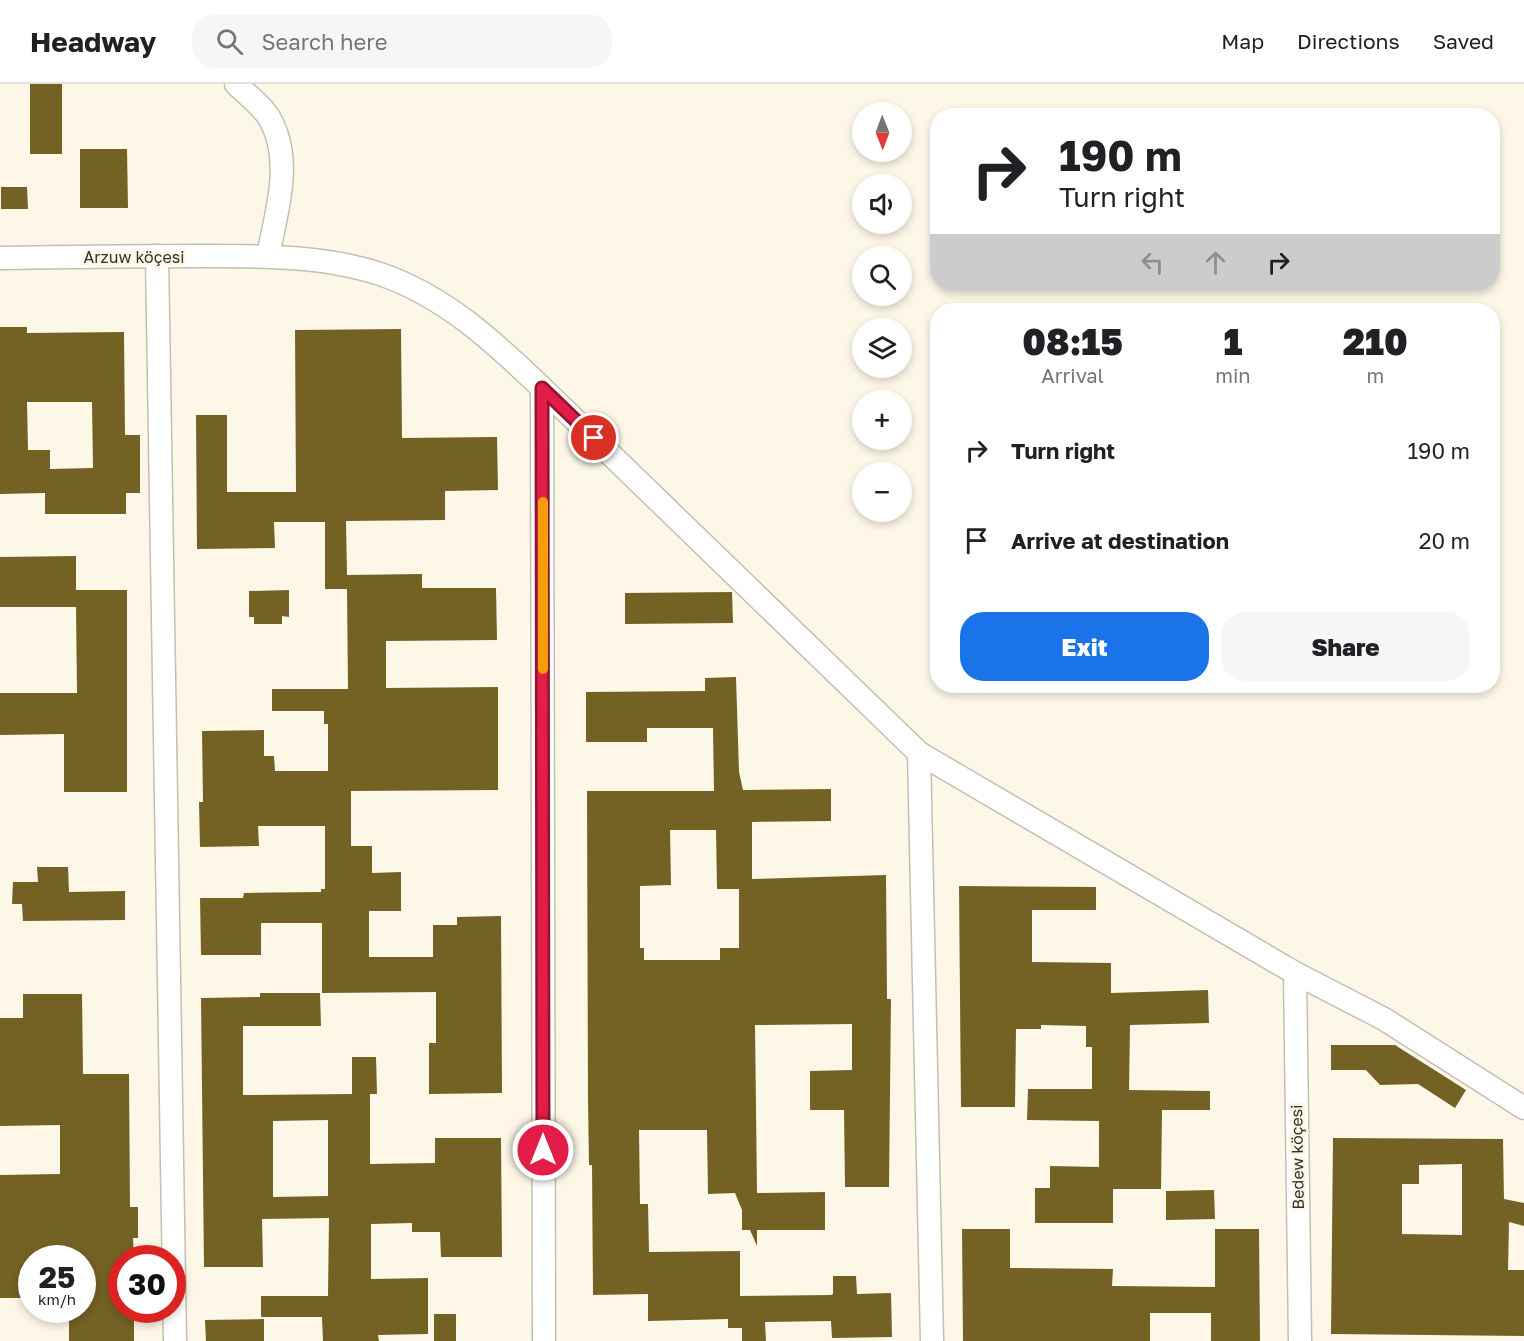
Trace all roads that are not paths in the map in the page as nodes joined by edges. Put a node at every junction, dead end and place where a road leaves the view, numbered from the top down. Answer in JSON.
{"nodes":[{"id":1,"x":236,"y":84,"type":"edge"},
{"id":2,"x":157,"y":256,"type":"junction"},
{"id":3,"x":268,"y":256,"type":"junction"},
{"id":4,"x":0,"y":258,"type":"edge"},
{"id":5,"x":542,"y":388,"type":"junction"},
{"id":6,"x":919,"y":753,"type":"junction"},
{"id":7,"x":1295,"y":973,"type":"junction"},
{"id":8,"x":1524,"y":1108,"type":"edge"},
{"id":9,"x":175,"y":1341,"type":"edge"},
{"id":10,"x":544,"y":1341,"type":"edge"},
{"id":11,"x":932,"y":1341,"type":"edge"},
{"id":12,"x":1300,"y":1341,"type":"edge"}],
"edges":[{"from":1,"to":3,"type":"street"},
{"from":2,"to":3,"type":"street","name":"Arzuw köçesi"},
{"from":2,"to":4,"type":"street","name":"Arzuw köçesi"},
{"from":2,"to":9,"type":"street"},
{"from":3,"to":5,"type":"street","name":"Arzuw köçesi"},
{"from":5,"to":6,"type":"street","name":"Arzuw köçesi"},
{"from":5,"to":10,"type":"street"},
{"from":6,"to":7,"type":"street","name":"Arzuw köçesi"},
{"from":6,"to":11,"type":"street"},
{"from":7,"to":8,"type":"street","name":"Arzuw köçesi"},
{"from":7,"to":12,"type":"street","name":"Bedew köçesi"}]}
